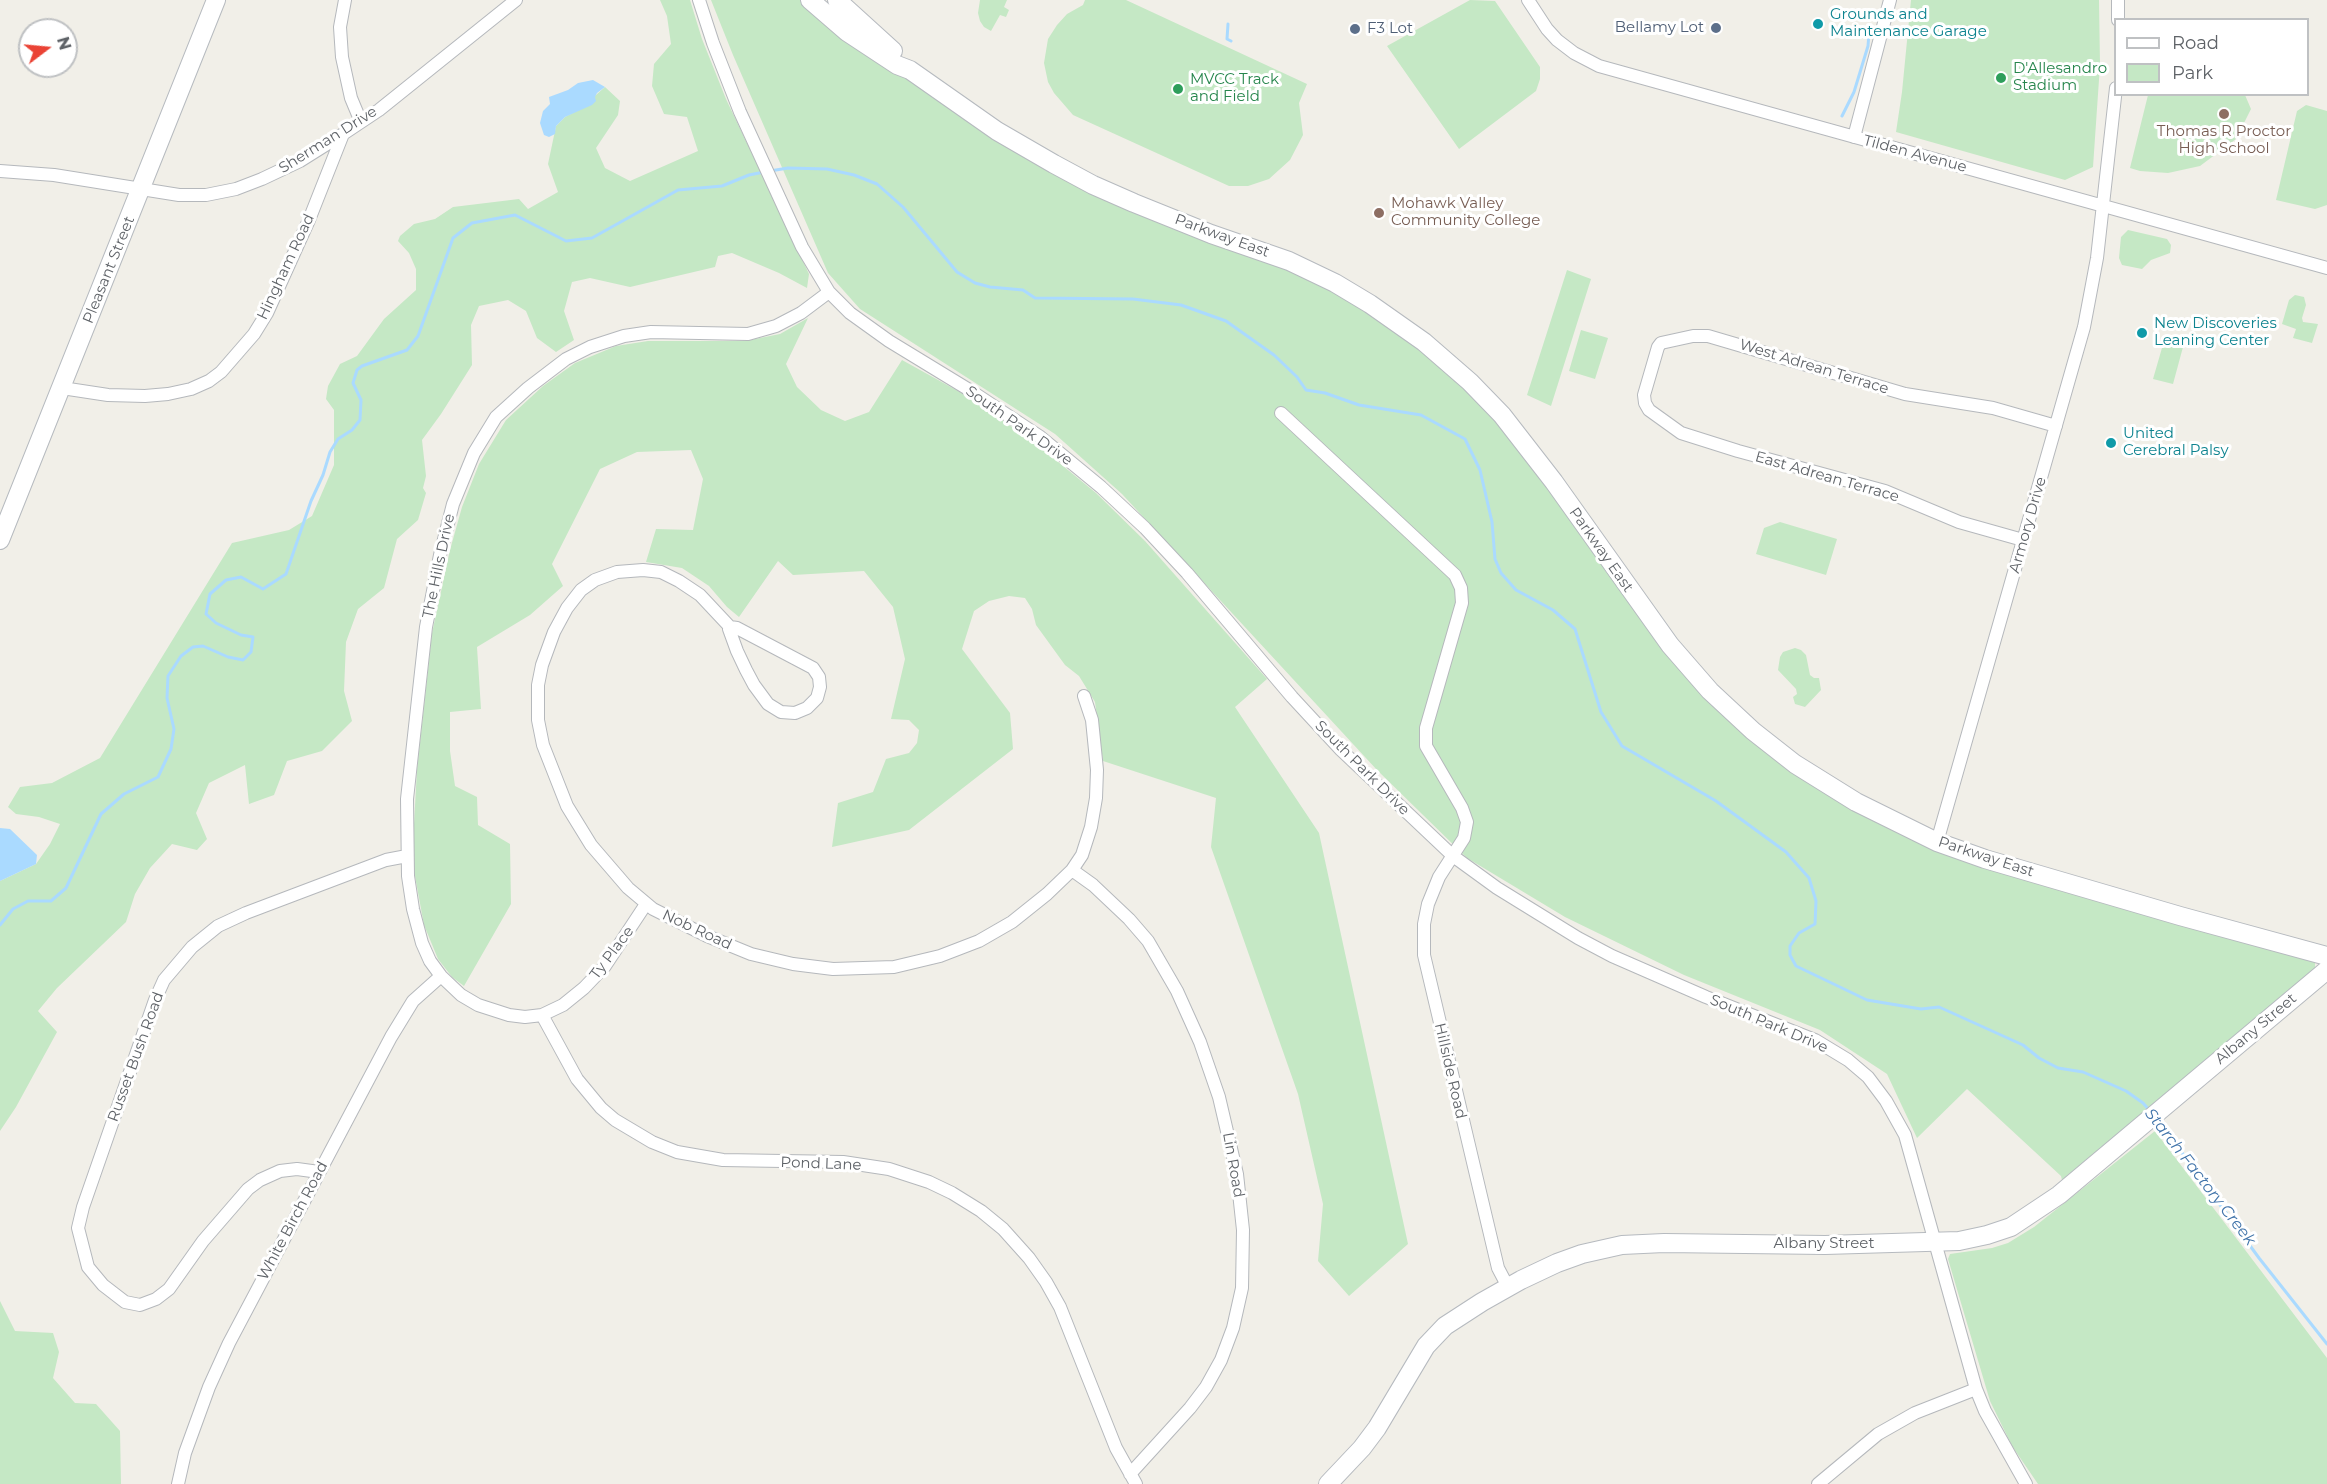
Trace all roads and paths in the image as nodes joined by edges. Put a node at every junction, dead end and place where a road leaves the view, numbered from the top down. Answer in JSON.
{"nodes":[{"id":1,"x":216,"y":0,"type":"edge"},
{"id":2,"x":345,"y":0,"type":"edge"},
{"id":3,"x":516,"y":0,"type":"edge"},
{"id":4,"x":699,"y":0,"type":"edge"},
{"id":5,"x":810,"y":0,"type":"edge"},
{"id":6,"x":837,"y":0,"type":"edge"},
{"id":7,"x":1528,"y":0,"type":"edge"},
{"id":8,"x":1890,"y":0,"type":"edge"},
{"id":9,"x":2118,"y":0,"type":"edge"},
{"id":10,"x":2118,"y":18,"type":"edge"},
{"id":11,"x":910,"y":70,"type":"junction"},
{"id":12,"x":2114,"y":96,"type":"edge"},
{"id":13,"x":361,"y":122,"type":"junction"},
{"id":14,"x":343,"y":134,"type":"junction"},
{"id":15,"x":1854,"y":137,"type":"junction"},
{"id":16,"x":0,"y":171,"type":"edge"},
{"id":17,"x":141,"y":190,"type":"junction"},
{"id":18,"x":2103,"y":206,"type":"junction"},
{"id":19,"x":2327,"y":268,"type":"edge"},
{"id":20,"x":830,"y":292,"type":"junction"},
{"id":21,"x":62,"y":388,"type":"junction"},
{"id":22,"x":1281,"y":413,"type":"dead end"},
{"id":23,"x":1665,"y":423,"type":"joint"},
{"id":24,"x":2056,"y":426,"type":"junction"},
{"id":25,"x":0,"y":540,"type":"edge"},
{"id":26,"x":2023,"y":540,"type":"junction"},
{"id":27,"x":730,"y":627,"type":"junction"},
{"id":28,"x":1084,"y":696,"type":"dead end"},
{"id":29,"x":1937,"y":842,"type":"junction"},
{"id":30,"x":407,"y":856,"type":"junction"},
{"id":31,"x":1453,"y":856,"type":"junction"},
{"id":32,"x":1071,"y":870,"type":"junction"},
{"id":33,"x":646,"y":904,"type":"junction"},
{"id":34,"x":2327,"y":956,"type":"edge"},
{"id":35,"x":2327,"y":970,"type":"edge"},
{"id":36,"x":441,"y":976,"type":"junction"},
{"id":37,"x":542,"y":1014,"type":"junction"},
{"id":38,"x":319,"y":1172,"type":"junction"},
{"id":39,"x":1935,"y":1242,"type":"junction"},
{"id":40,"x":1508,"y":1287,"type":"junction"},
{"id":41,"x":1976,"y":1389,"type":"junction"},
{"id":42,"x":1133,"y":1479,"type":"edge"},
{"id":43,"x":178,"y":1484,"type":"edge"},
{"id":44,"x":1328,"y":1484,"type":"edge"},
{"id":45,"x":1818,"y":1484,"type":"edge"},
{"id":46,"x":2026,"y":1484,"type":"edge"}],
"edges":[{"from":1,"to":17,"type":"street","name":"Pleasant Street"},
{"from":2,"to":13,"type":"street"},
{"from":3,"to":13,"type":"street","name":"Sherman Drive"},
{"from":4,"to":20,"type":"street","name":"South Park Drive"},
{"from":5,"to":11,"type":"street","name":"Parkway East"},
{"from":6,"to":11,"type":"street","name":"Parkway East"},
{"from":7,"to":15,"type":"street","name":"Tilden Avenue"},
{"from":8,"to":15,"type":"street"},
{"from":9,"to":10,"type":"street"},
{"from":11,"to":29,"type":"street","name":"Parkway East"},
{"from":12,"to":18,"type":"street","name":"Armory Drive"},
{"from":13,"to":14,"type":"street","name":"Sherman Drive"},
{"from":14,"to":17,"type":"street","name":"Sherman Drive"},
{"from":14,"to":21,"type":"street","name":"Hingham Road"},
{"from":15,"to":18,"type":"street","name":"Tilden Avenue"},
{"from":16,"to":17,"type":"street","name":"Sherman Drive"},
{"from":17,"to":21,"type":"street","name":"Pleasant Street"},
{"from":18,"to":19,"type":"street","name":"Tilden Avenue"},
{"from":18,"to":24,"type":"street","name":"Armory Drive"},
{"from":20,"to":30,"type":"street","name":"The Hills Drive"},
{"from":20,"to":31,"type":"street","name":"South Park Drive"},
{"from":21,"to":25,"type":"street","name":"Pleasant Street"},
{"from":22,"to":31,"type":"street","name":"Hillside Road"},
{"from":23,"to":24,"type":"street","name":"West Adrean Terrace"},
{"from":23,"to":26,"type":"street","name":"East Adrean Terrace"},
{"from":24,"to":26,"type":"street","name":"Armory Drive"},
{"from":26,"to":29,"type":"street","name":"Armory Drive"},
{"from":27,"to":27,"type":"street","name":"Nob Road"},
{"from":27,"to":33,"type":"street","name":"Nob Road"},
{"from":28,"to":32,"type":"street","name":"Nob Road"},
{"from":29,"to":34,"type":"street","name":"Parkway East"},
{"from":30,"to":36,"type":"street","name":"The Hills Drive"},
{"from":30,"to":38,"type":"street","name":"Russet Bush Road"},
{"from":31,"to":39,"type":"street","name":"South Park Drive"},
{"from":31,"to":40,"type":"street","name":"Hillside Road"},
{"from":32,"to":33,"type":"street","name":"Nob Road"},
{"from":32,"to":42,"type":"street","name":"Lin Road"},
{"from":33,"to":37,"type":"street","name":"Ty Place"},
{"from":35,"to":39,"type":"street","name":"Albany Street"},
{"from":36,"to":37,"type":"street","name":"The Hills Drive"},
{"from":36,"to":38,"type":"street","name":"White Birch Road"},
{"from":37,"to":42,"type":"street","name":"Pond Lane"},
{"from":38,"to":43,"type":"street","name":"White Birch Road"},
{"from":39,"to":40,"type":"street","name":"Albany Street"},
{"from":39,"to":41,"type":"street","name":"South Park Drive"},
{"from":40,"to":44,"type":"street","name":"Albany Street"},
{"from":41,"to":45,"type":"street"},
{"from":41,"to":46,"type":"street","name":"South Park Drive"}]}
